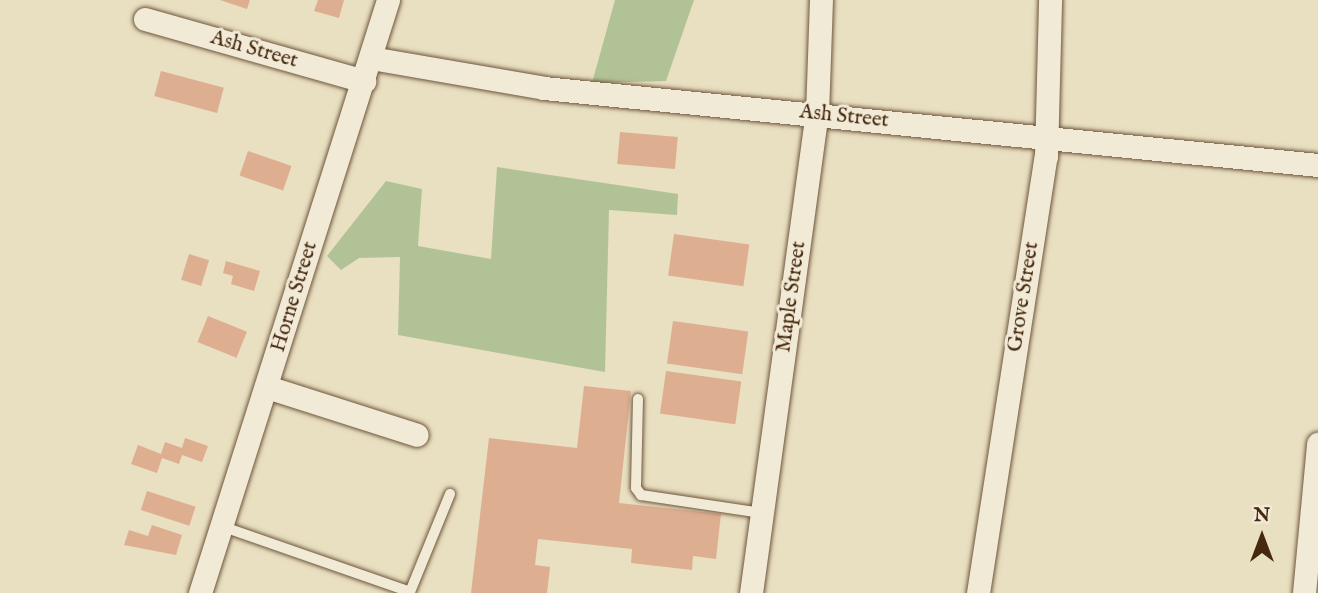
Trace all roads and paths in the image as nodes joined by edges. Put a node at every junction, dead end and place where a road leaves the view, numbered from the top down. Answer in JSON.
{"nodes":[{"id":1,"x":388,"y":0,"type":"edge"},
{"id":2,"x":821,"y":0,"type":"edge"},
{"id":3,"x":1050,"y":0,"type":"edge"},
{"id":4,"x":145,"y":19,"type":"dead end"},
{"id":5,"x":371,"y":58,"type":"junction"},
{"id":6,"x":364,"y":80,"type":"junction"},
{"id":7,"x":817,"y":114,"type":"junction"},
{"id":8,"x":1048,"y":138,"type":"junction"},
{"id":9,"x":1318,"y":165,"type":"edge"},
{"id":10,"x":267,"y":387,"type":"junction"},
{"id":11,"x":638,"y":399,"type":"dead end"},
{"id":12,"x":417,"y":435,"type":"dead end"},
{"id":13,"x":1318,"y":444,"type":"edge"},
{"id":14,"x":450,"y":494,"type":"dead end"},
{"id":15,"x":762,"y":513,"type":"junction"},
{"id":16,"x":221,"y":526,"type":"junction"},
{"id":17,"x":200,"y":593,"type":"edge"},
{"id":18,"x":751,"y":593,"type":"edge"},
{"id":19,"x":978,"y":593,"type":"edge"},
{"id":20,"x":1304,"y":593,"type":"edge"}],
"edges":[{"from":1,"to":5,"type":"street","name":"Horne Street"},
{"from":2,"to":7,"type":"street","name":"Maple Street"},
{"from":3,"to":8,"type":"street","name":"Grove Street"},
{"from":4,"to":6,"type":"street","name":"Ash Street"},
{"from":5,"to":6,"type":"street","name":"Horne Street"},
{"from":5,"to":7,"type":"street","name":"Ash Street"},
{"from":6,"to":10,"type":"street","name":"Horne Street"},
{"from":7,"to":8,"type":"street","name":"Ash Street"},
{"from":7,"to":15,"type":"street","name":"Maple Street"},
{"from":8,"to":9,"type":"street","name":"Ash Street"},
{"from":8,"to":19,"type":"street","name":"Grove Street"},
{"from":10,"to":12,"type":"street"},
{"from":10,"to":16,"type":"street","name":"Horne Street"},
{"from":11,"to":15,"type":"lane"},
{"from":13,"to":20,"type":"street"},
{"from":14,"to":16,"type":"lane"},
{"from":15,"to":18,"type":"street","name":"Maple Street"},
{"from":16,"to":17,"type":"street","name":"Horne Street"}]}
